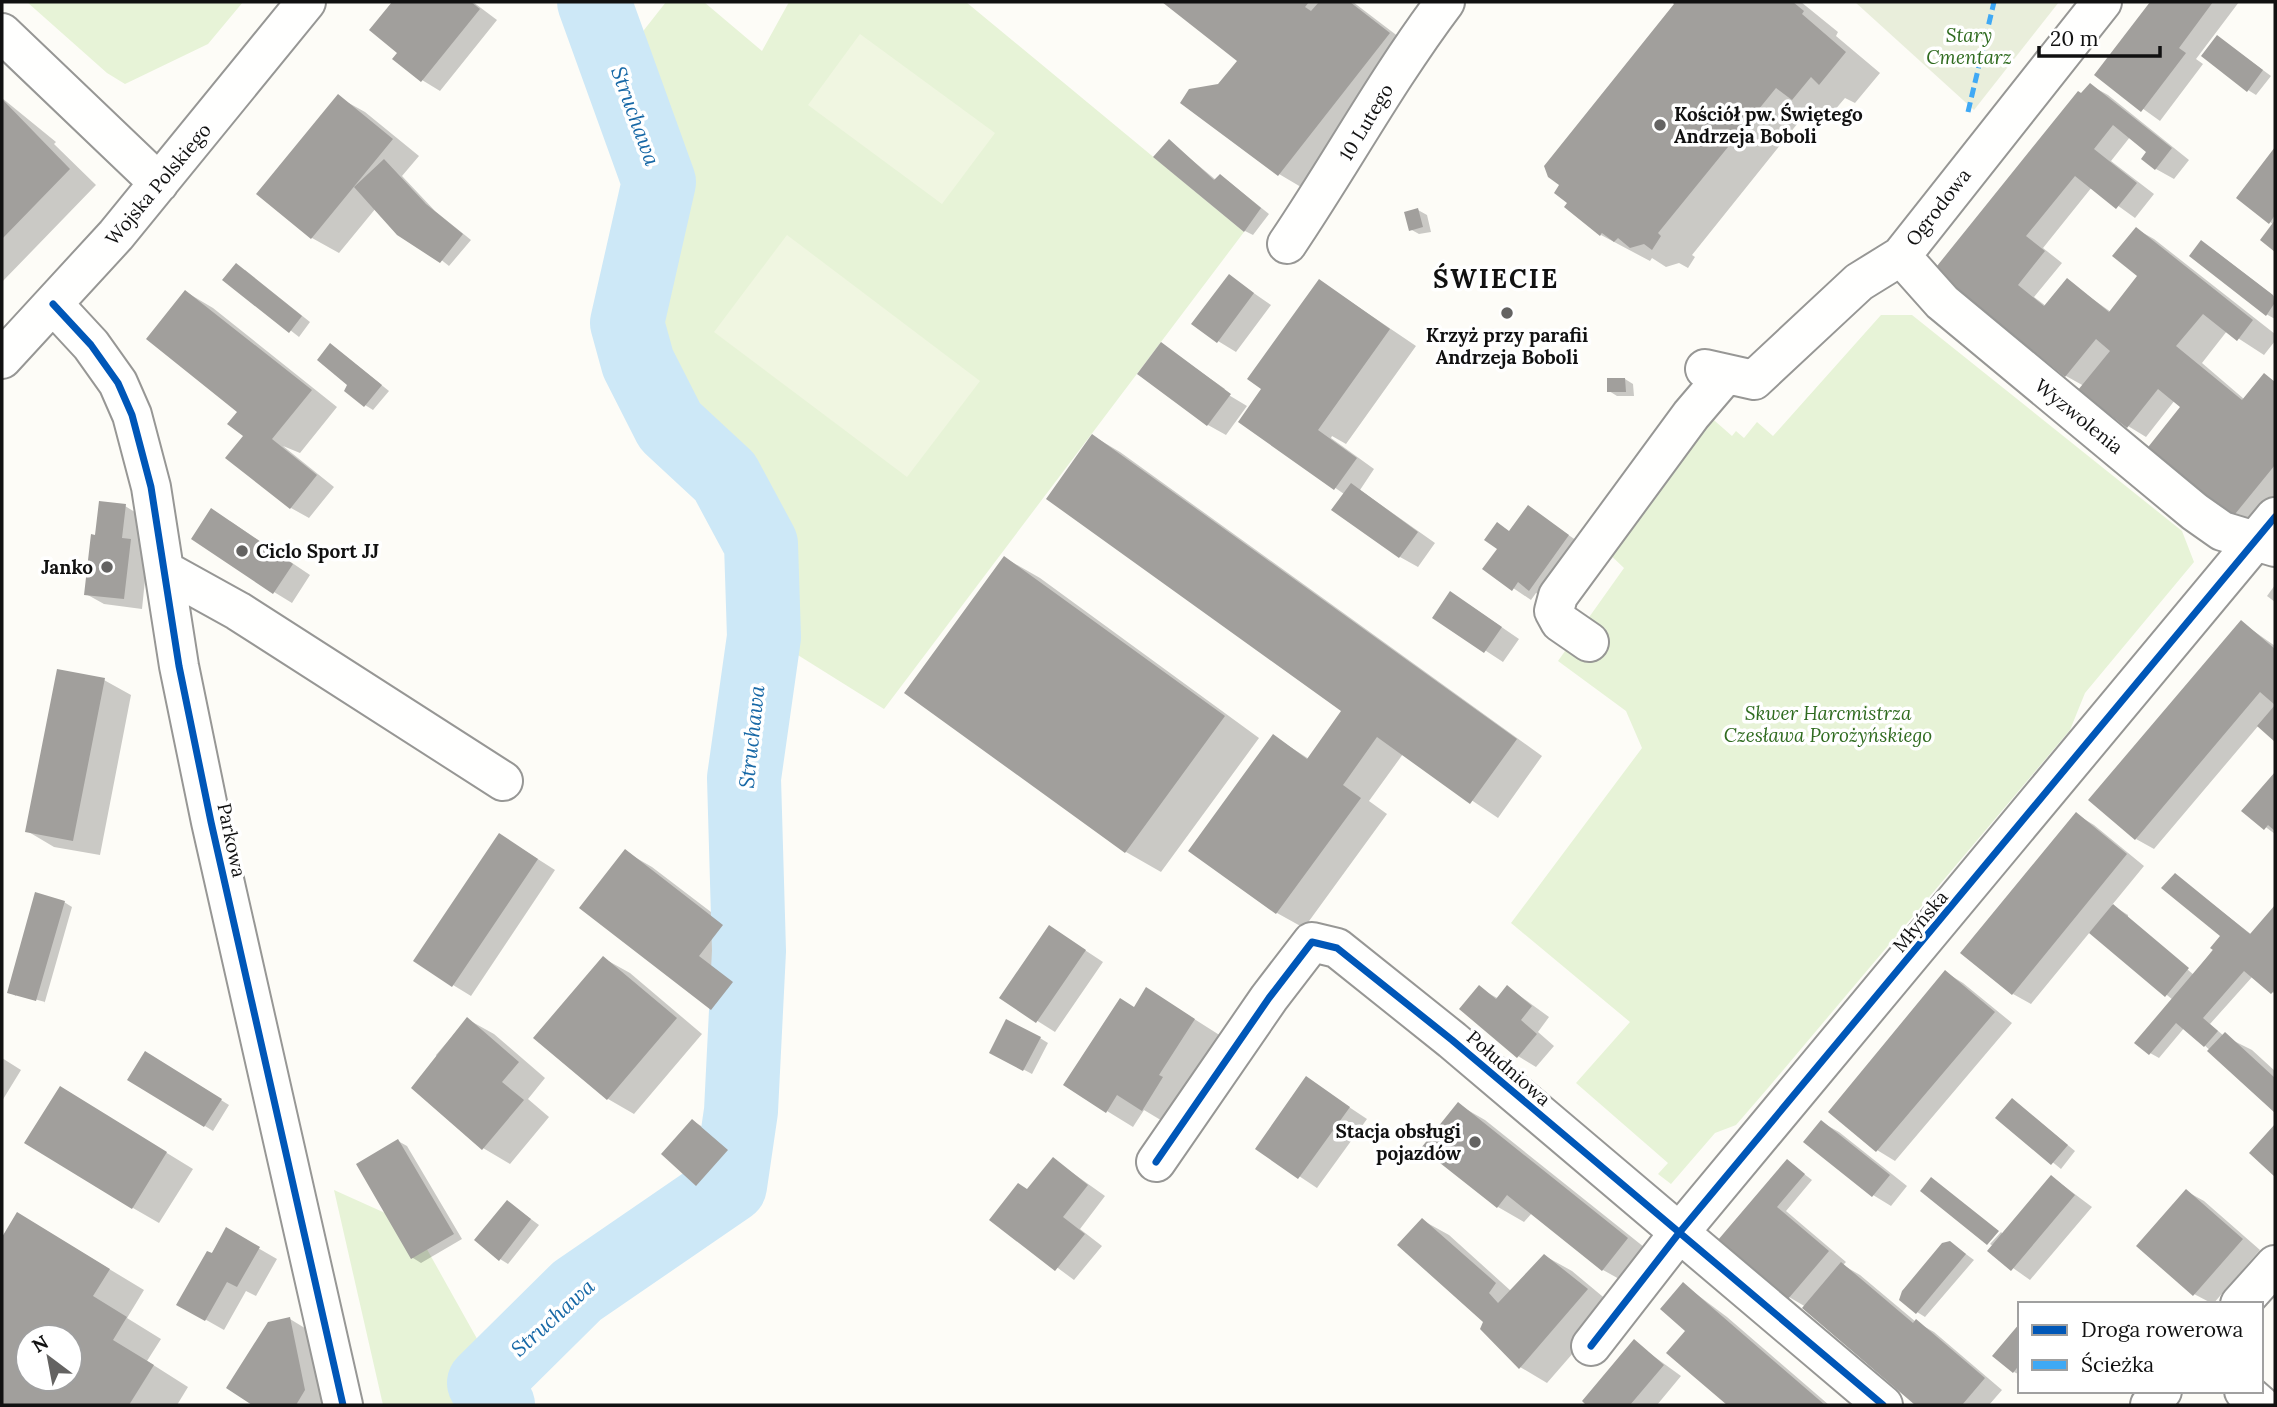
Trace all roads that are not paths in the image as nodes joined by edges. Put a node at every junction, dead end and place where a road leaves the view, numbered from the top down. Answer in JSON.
{"nodes":[{"id":1,"x":306,"y":2,"type":"edge"},
{"id":2,"x":1445,"y":2,"type":"edge"},
{"id":3,"x":2102,"y":2,"type":"edge"},
{"id":4,"x":2,"y":33,"type":"edge"},
{"id":5,"x":159,"y":183,"type":"junction"},
{"id":6,"x":1287,"y":244,"type":"dead end"},
{"id":7,"x":1901,"y":256,"type":"junction"},
{"id":8,"x":53,"y":304,"type":"junction"},
{"id":9,"x":2,"y":359,"type":"edge"},
{"id":10,"x":2268,"y":535,"type":"edge"},
{"id":11,"x":164,"y":570,"type":"junction"},
{"id":12,"x":1589,"y":642,"type":"dead end"},
{"id":13,"x":503,"y":781,"type":"dead end"},
{"id":14,"x":1156,"y":1162,"type":"dead end"},
{"id":15,"x":1679,"y":1233,"type":"junction"},
{"id":16,"x":2275,"y":1265,"type":"edge"},
{"id":17,"x":2243,"y":1302,"type":"edge"},
{"id":18,"x":1591,"y":1346,"type":"dead end"},
{"id":19,"x":2246,"y":1393,"type":"edge"},
{"id":20,"x":342,"y":1405,"type":"edge"},
{"id":21,"x":1883,"y":1405,"type":"edge"},
{"id":22,"x":2260,"y":1405,"type":"edge"}],
"edges":[{"from":1,"to":5,"type":"street","name":"Wojska Polskiego"},
{"from":2,"to":6,"type":"street","name":"10 Lutego"},
{"from":3,"to":7,"type":"street","name":"Ogrodowa"},
{"from":4,"to":5,"type":"street"},
{"from":5,"to":8,"type":"street","name":"Wojska Polskiego"},
{"from":7,"to":10,"type":"street","name":"Wyzwolenia"},
{"from":7,"to":12,"type":"street","name":"Ogrodowa"},
{"from":8,"to":9,"type":"street","name":"Wojska Polskiego"},
{"from":8,"to":11,"type":"street","name":"Parkowa"},
{"from":10,"to":15,"type":"street","name":"Młyńska"},
{"from":11,"to":13,"type":"street"},
{"from":11,"to":20,"type":"street","name":"Parkowa"},
{"from":14,"to":15,"type":"street","name":"Południowa"},
{"from":15,"to":18,"type":"street","name":"Młyńska"},
{"from":15,"to":21,"type":"street","name":"Południowa"},
{"from":16,"to":17,"type":"street"},
{"from":19,"to":22,"type":"street"}]}
